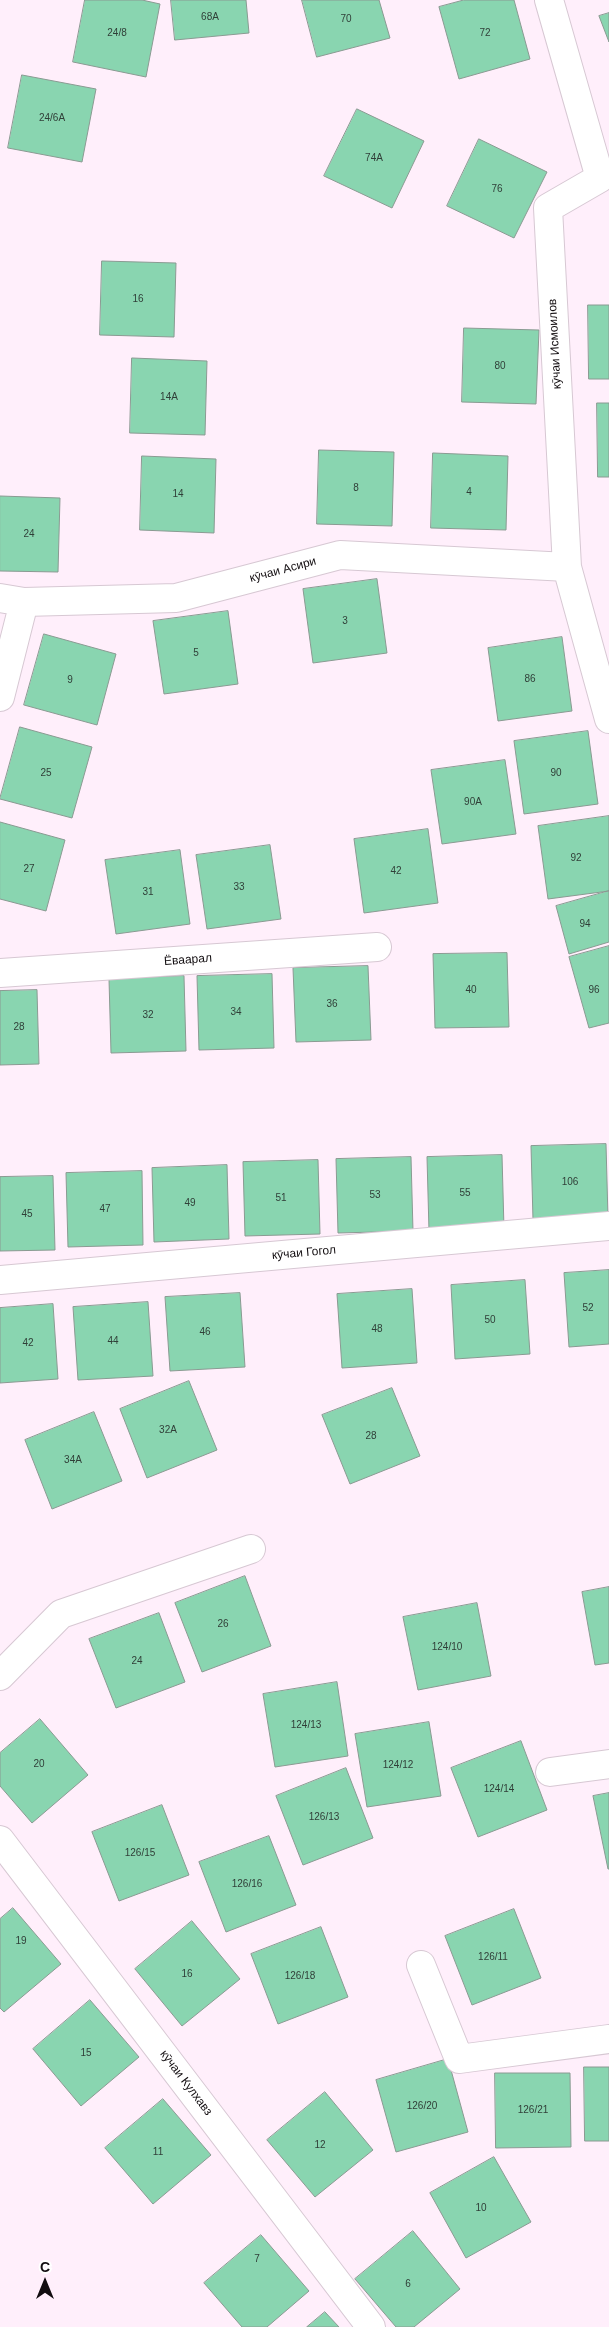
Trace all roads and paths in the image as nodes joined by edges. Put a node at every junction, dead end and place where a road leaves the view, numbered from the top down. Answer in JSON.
{"nodes":[{"id":1,"x":549,"y":0,"type":"edge"},
{"id":2,"x":605,"y":177,"type":"edge"},
{"id":3,"x":567,"y":567,"type":"junction"},
{"id":4,"x":12,"y":600,"type":"edge"},
{"id":5,"x":0,"y":698,"type":"edge"},
{"id":6,"x":609,"y":719,"type":"edge"},
{"id":7,"x":377,"y":947,"type":"dead end"},
{"id":8,"x":0,"y":973,"type":"edge"},
{"id":9,"x":609,"y":1226,"type":"edge"},
{"id":10,"x":0,"y":1280,"type":"edge"},
{"id":11,"x":251,"y":1549,"type":"dead end"},
{"id":12,"x":0,"y":1676,"type":"edge"},
{"id":13,"x":609,"y":1764,"type":"edge"},
{"id":14,"x":550,"y":1772,"type":"dead end"},
{"id":15,"x":0,"y":1840,"type":"edge"},
{"id":16,"x":421,"y":1965,"type":"dead end"},
{"id":17,"x":609,"y":2040,"type":"edge"},
{"id":18,"x":371,"y":2327,"type":"edge"}],
"edges":[{"from":1,"to":2,"type":"street","name":"кӯчаи Исмоилов"},
{"from":2,"to":3,"type":"street","name":"кӯчаи Исмоилов"},
{"from":3,"to":4,"type":"street","name":"кӯчаи Асири"},
{"from":3,"to":6,"type":"street","name":"кӯчаи Исмоилов"},
{"from":4,"to":5,"type":"street"},
{"from":7,"to":8,"type":"street","name":"Ёваарал"},
{"from":9,"to":10,"type":"street","name":"кӯчаи Гогол"},
{"from":11,"to":12,"type":"street"},
{"from":13,"to":14,"type":"street"},
{"from":15,"to":18,"type":"street","name":"кӯчаи Кулхавз"},
{"from":16,"to":17,"type":"street"}]}
